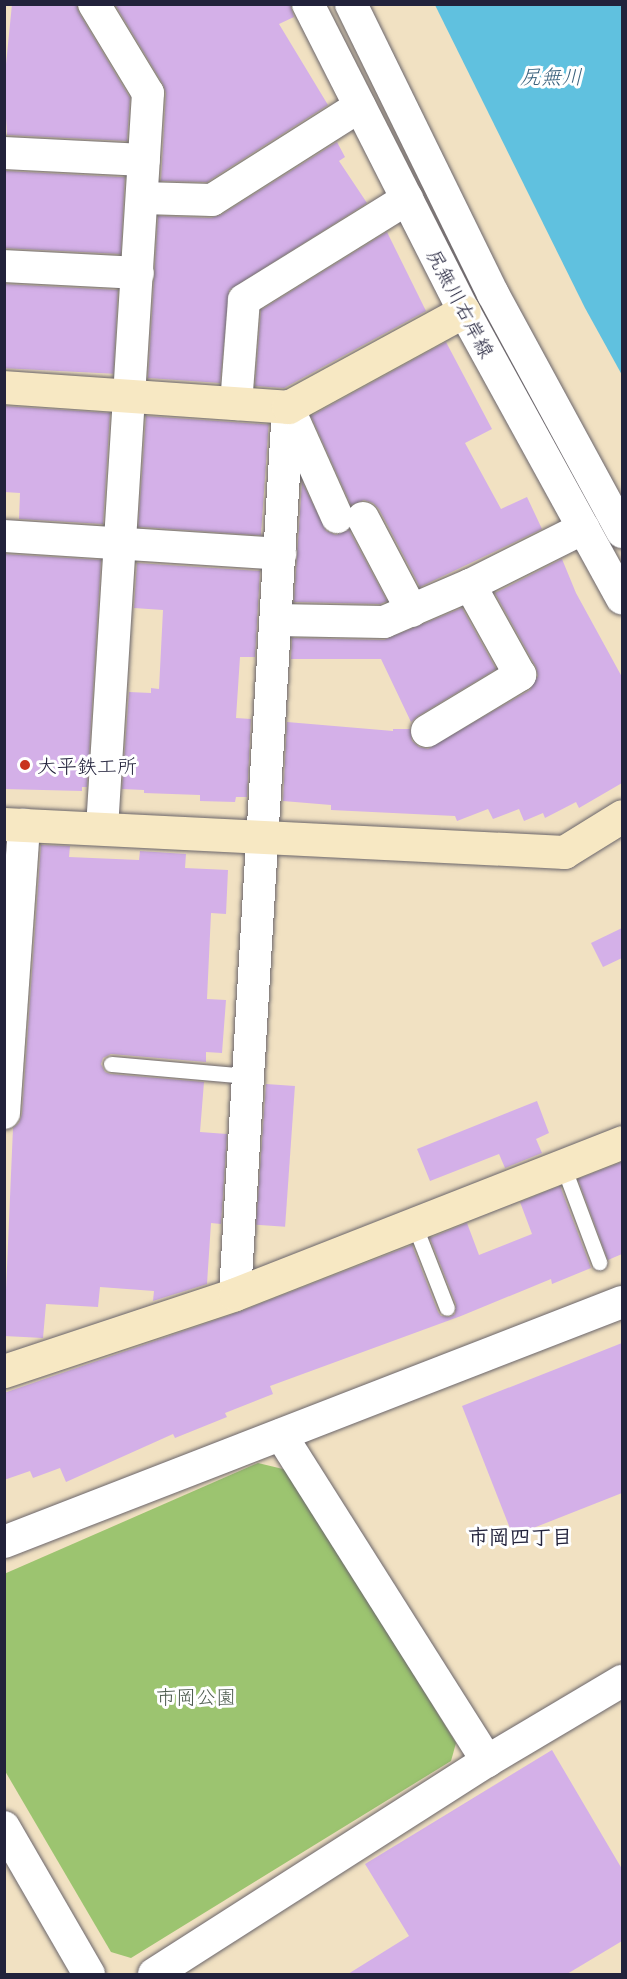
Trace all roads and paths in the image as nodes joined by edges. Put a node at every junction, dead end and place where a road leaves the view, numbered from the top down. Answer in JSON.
{"nodes":[{"id":1,"x":94,"y":4,"type":"edge"},
{"id":2,"x":308,"y":4,"type":"edge"},
{"id":3,"x":351,"y":4,"type":"edge"},
{"id":4,"x":360,"y":106,"type":"junction"},
{"id":5,"x":4,"y":153,"type":"edge"},
{"id":6,"x":144,"y":160,"type":"junction"},
{"id":7,"x":142,"y":198,"type":"junction"},
{"id":8,"x":407,"y":199,"type":"junction"},
{"id":9,"x":4,"y":267,"type":"edge"},
{"id":10,"x":138,"y":273,"type":"junction"},
{"id":11,"x":464,"y":311,"type":"junction"},
{"id":12,"x":4,"y":387,"type":"edge"},
{"id":13,"x":131,"y":396,"type":"junction"},
{"id":14,"x":236,"y":404,"type":"junction"},
{"id":15,"x":288,"y":407,"type":"junction"},
{"id":16,"x":584,"y":528,"type":"junction"},
{"id":17,"x":622,"y":532,"type":"edge"},
{"id":18,"x":4,"y":536,"type":"edge"},
{"id":19,"x":122,"y":545,"type":"junction"},
{"id":20,"x":280,"y":554,"type":"junction"},
{"id":21,"x":470,"y":585,"type":"junction"},
{"id":22,"x":622,"y":598,"type":"edge"},
{"id":23,"x":412,"y":611,"type":"junction"},
{"id":24,"x":276,"y":620,"type":"junction"},
{"id":25,"x":427,"y":731,"type":"dead end"},
{"id":26,"x":622,"y":816,"type":"edge"},
{"id":27,"x":14,"y":824,"type":"edge"},
{"id":28,"x":102,"y":828,"type":"junction"},
{"id":29,"x":262,"y":835,"type":"junction"},
{"id":30,"x":111,"y":1064,"type":"dead end"},
{"id":31,"x":248,"y":1076,"type":"junction"},
{"id":32,"x":4,"y":1113,"type":"edge"},
{"id":33,"x":622,"y":1142,"type":"edge"},
{"id":34,"x":564,"y":1166,"type":"junction"},
{"id":35,"x":414,"y":1224,"type":"junction"},
{"id":36,"x":599,"y":1262,"type":"dead end"},
{"id":37,"x":236,"y":1294,"type":"junction"},
{"id":38,"x":622,"y":1302,"type":"edge"},
{"id":39,"x":447,"y":1308,"type":"dead end"},
{"id":40,"x":4,"y":1371,"type":"edge"},
{"id":41,"x":281,"y":1434,"type":"junction"},
{"id":42,"x":4,"y":1542,"type":"edge"},
{"id":43,"x":622,"y":1681,"type":"edge"},
{"id":44,"x":487,"y":1761,"type":"junction"},
{"id":45,"x":4,"y":1827,"type":"edge"},
{"id":46,"x":89,"y":1974,"type":"edge"},
{"id":47,"x":154,"y":1974,"type":"edge"}],
"edges":[{"from":1,"to":6,"type":"street"},
{"from":2,"to":4,"type":"street","name":"尻無川右岸線"},
{"from":3,"to":17,"type":"street"},
{"from":4,"to":7,"type":"street"},
{"from":4,"to":8,"type":"street","name":"尻無川右岸線"},
{"from":5,"to":6,"type":"street"},
{"from":6,"to":7,"type":"street"},
{"from":7,"to":10,"type":"street"},
{"from":8,"to":11,"type":"street","name":"尻無川右岸線"},
{"from":8,"to":14,"type":"street"},
{"from":9,"to":10,"type":"street"},
{"from":10,"to":13,"type":"street"},
{"from":11,"to":15,"type":"street"},
{"from":11,"to":16,"type":"street","name":"尻無川右岸線"},
{"from":12,"to":13,"type":"street"},
{"from":13,"to":14,"type":"street"},
{"from":13,"to":19,"type":"street"},
{"from":14,"to":15,"type":"street"},
{"from":15,"to":20,"type":"street"},
{"from":15,"to":23,"type":"street"},
{"from":16,"to":21,"type":"street"},
{"from":16,"to":22,"type":"street","name":"尻無川右岸線"},
{"from":18,"to":19,"type":"street"},
{"from":19,"to":20,"type":"street"},
{"from":19,"to":28,"type":"street"},
{"from":20,"to":24,"type":"street"},
{"from":21,"to":23,"type":"street"},
{"from":21,"to":25,"type":"street"},
{"from":23,"to":24,"type":"street"},
{"from":24,"to":29,"type":"street"},
{"from":26,"to":29,"type":"street"},
{"from":27,"to":28,"type":"street"},
{"from":27,"to":32,"type":"street"},
{"from":28,"to":29,"type":"street"},
{"from":29,"to":31,"type":"street"},
{"from":30,"to":31,"type":"lane"},
{"from":31,"to":37,"type":"street"},
{"from":33,"to":34,"type":"street"},
{"from":34,"to":35,"type":"street"},
{"from":34,"to":36,"type":"lane"},
{"from":35,"to":37,"type":"street"},
{"from":35,"to":39,"type":"lane"},
{"from":37,"to":40,"type":"street"},
{"from":38,"to":41,"type":"street"},
{"from":41,"to":42,"type":"street"},
{"from":41,"to":44,"type":"street"},
{"from":43,"to":44,"type":"street"},
{"from":44,"to":47,"type":"street"},
{"from":45,"to":46,"type":"street"}]}
